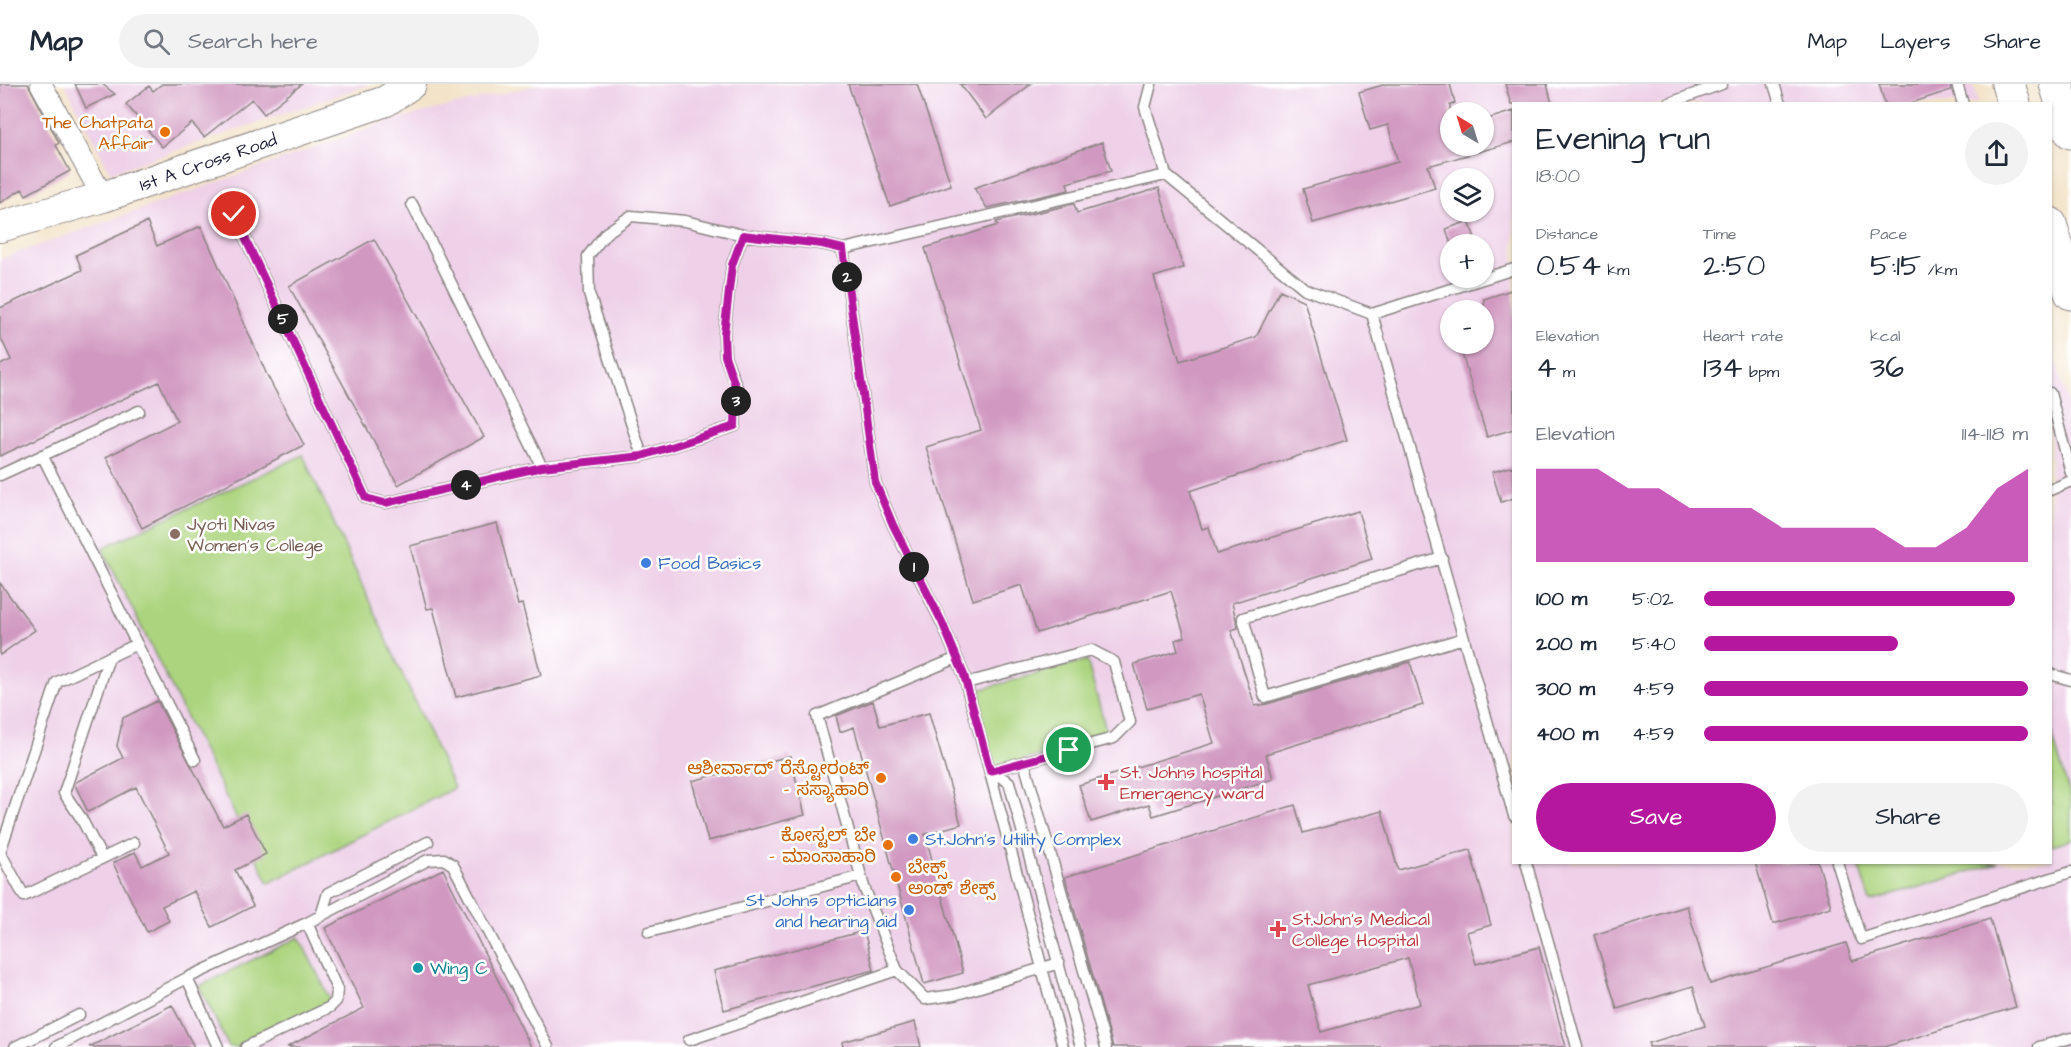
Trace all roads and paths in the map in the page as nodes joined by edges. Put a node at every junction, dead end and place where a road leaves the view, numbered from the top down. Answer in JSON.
{"nodes":[{"id":1,"x":41,"y":84,"type":"edge"},
{"id":2,"x":411,"y":84,"type":"edge"},
{"id":3,"x":1151,"y":84,"type":"edge"},
{"id":4,"x":1722,"y":84,"type":"edge"},
{"id":5,"x":1774,"y":84,"type":"edge"},
{"id":6,"x":1957,"y":84,"type":"edge"},
{"id":7,"x":2008,"y":84,"type":"edge"},
{"id":8,"x":2056,"y":84,"type":"edge"},
{"id":9,"x":1672,"y":102,"type":"edge"},
{"id":10,"x":1779,"y":102,"type":"edge"},
{"id":11,"x":1962,"y":102,"type":"edge"},
{"id":12,"x":2013,"y":102,"type":"edge"},
{"id":13,"x":2071,"y":132,"type":"edge"},
{"id":14,"x":1166,"y":175,"type":"junction"},
{"id":15,"x":103,"y":197,"type":"junction"},
{"id":16,"x":412,"y":204,"type":"dead end"},
{"id":17,"x":234,"y":214,"type":"dead end"},
{"id":18,"x":0,"y":227,"type":"edge"},
{"id":19,"x":2052,"y":231,"type":"edge"},
{"id":20,"x":743,"y":235,"type":"junction"},
{"id":21,"x":843,"y":249,"type":"junction"},
{"id":22,"x":1512,"y":270,"type":"edge"},
{"id":23,"x":2071,"y":293,"type":"edge"},
{"id":24,"x":1372,"y":314,"type":"junction"},
{"id":25,"x":2052,"y":401,"type":"edge"},
{"id":26,"x":139,"y":411,"type":"dead end"},
{"id":27,"x":42,"y":455,"type":"junction"},
{"id":28,"x":642,"y":456,"type":"junction"},
{"id":29,"x":542,"y":467,"type":"junction"},
{"id":30,"x":2071,"y":474,"type":"edge"},
{"id":31,"x":0,"y":475,"type":"edge"},
{"id":32,"x":2071,"y":481,"type":"edge"},
{"id":33,"x":2052,"y":489,"type":"edge"},
{"id":34,"x":1442,"y":558,"type":"junction"},
{"id":35,"x":1464,"y":638,"type":"junction"},
{"id":36,"x":137,"y":644,"type":"junction"},
{"id":37,"x":109,"y":657,"type":"junction"},
{"id":38,"x":957,"y":658,"type":"junction"},
{"id":39,"x":2052,"y":675,"type":"edge"},
{"id":40,"x":2071,"y":680,"type":"edge"},
{"id":41,"x":966,"y":683,"type":"junction"},
{"id":42,"x":195,"y":760,"type":"dead end"},
{"id":43,"x":1024,"y":762,"type":"junction"},
{"id":44,"x":990,"y":771,"type":"junction"},
{"id":45,"x":1512,"y":809,"type":"edge"},
{"id":46,"x":428,"y":842,"type":"dead end"},
{"id":47,"x":134,"y":843,"type":"dead end"},
{"id":48,"x":102,"y":858,"type":"junction"},
{"id":49,"x":1527,"y":864,"type":"edge"},
{"id":50,"x":1838,"y":864,"type":"edge"},
{"id":51,"x":2071,"y":872,"type":"edge"},
{"id":52,"x":861,"y":876,"type":"junction"},
{"id":53,"x":321,"y":916,"type":"junction"},
{"id":54,"x":307,"y":923,"type":"junction"},
{"id":55,"x":649,"y":932,"type":"dead end"},
{"id":56,"x":1059,"y":963,"type":"junction"},
{"id":57,"x":1042,"y":968,"type":"junction"},
{"id":58,"x":897,"y":970,"type":"junction"},
{"id":59,"x":187,"y":978,"type":"junction"},
{"id":60,"x":79,"y":1015,"type":"dead end"},
{"id":61,"x":2071,"y":1038,"type":"edge"},
{"id":62,"x":689,"y":1040,"type":"dead end"},
{"id":63,"x":15,"y":1047,"type":"edge"},
{"id":64,"x":56,"y":1047,"type":"edge"},
{"id":65,"x":218,"y":1047,"type":"edge"},
{"id":66,"x":246,"y":1047,"type":"edge"},
{"id":67,"x":548,"y":1047,"type":"edge"},
{"id":68,"x":1063,"y":1047,"type":"edge"},
{"id":69,"x":1081,"y":1047,"type":"edge"},
{"id":70,"x":1106,"y":1047,"type":"edge"},
{"id":71,"x":1577,"y":1047,"type":"edge"},
{"id":72,"x":2039,"y":1047,"type":"edge"}],
"edges":[{"from":1,"to":15,"type":"street"},
{"from":2,"to":15,"type":"street","name":"1st A Cross Road"},
{"from":3,"to":14,"type":"lane"},
{"from":4,"to":9,"type":"lane"},
{"from":5,"to":10,"type":"lane"},
{"from":6,"to":11,"type":"lane"},
{"from":7,"to":12,"type":"main road"},
{"from":8,"to":13,"type":"main road"},
{"from":14,"to":21,"type":"lane"},
{"from":14,"to":24,"type":"lane"},
{"from":15,"to":18,"type":"street","name":"1st A Cross Road"},
{"from":16,"to":29,"type":"lane"},
{"from":17,"to":29,"type":"lane"},
{"from":19,"to":23,"type":"main road"},
{"from":20,"to":21,"type":"lane"},
{"from":20,"to":28,"type":"lane"},
{"from":20,"to":28,"type":"lane"},
{"from":21,"to":38,"type":"lane"},
{"from":22,"to":24,"type":"lane"},
{"from":24,"to":34,"type":"lane"},
{"from":25,"to":30,"type":"lane"},
{"from":26,"to":27,"type":"lane"},
{"from":27,"to":31,"type":"lane"},
{"from":27,"to":36,"type":"lane"},
{"from":28,"to":29,"type":"lane"},
{"from":32,"to":33,"type":"lane"},
{"from":34,"to":35,"type":"lane"},
{"from":34,"to":35,"type":"lane"},
{"from":35,"to":45,"type":"lane"},
{"from":36,"to":37,"type":"lane"},
{"from":36,"to":42,"type":"lane"},
{"from":37,"to":48,"type":"lane"},
{"from":37,"to":48,"type":"lane"},
{"from":38,"to":41,"type":"lane"},
{"from":38,"to":52,"type":"lane"},
{"from":39,"to":40,"type":"lane"},
{"from":41,"to":43,"type":"lane"},
{"from":41,"to":44,"type":"lane"},
{"from":43,"to":44,"type":"lane"},
{"from":43,"to":70,"type":"lane"},
{"from":44,"to":56,"type":"lane"},
{"from":44,"to":57,"type":"lane"},
{"from":46,"to":53,"type":"lane"},
{"from":47,"to":48,"type":"lane"},
{"from":49,"to":71,"type":"lane"},
{"from":50,"to":51,"type":"lane"},
{"from":52,"to":55,"type":"lane"},
{"from":52,"to":58,"type":"lane"},
{"from":53,"to":54,"type":"lane"},
{"from":53,"to":67,"type":"lane"},
{"from":54,"to":59,"type":"lane"},
{"from":54,"to":66,"type":"lane"},
{"from":56,"to":57,"type":"lane"},
{"from":56,"to":69,"type":"lane"},
{"from":57,"to":58,"type":"lane"},
{"from":57,"to":68,"type":"lane"},
{"from":58,"to":62,"type":"lane"},
{"from":59,"to":64,"type":"lane"},
{"from":59,"to":65,"type":"lane"},
{"from":60,"to":63,"type":"lane"},
{"from":61,"to":72,"type":"lane"}]}
